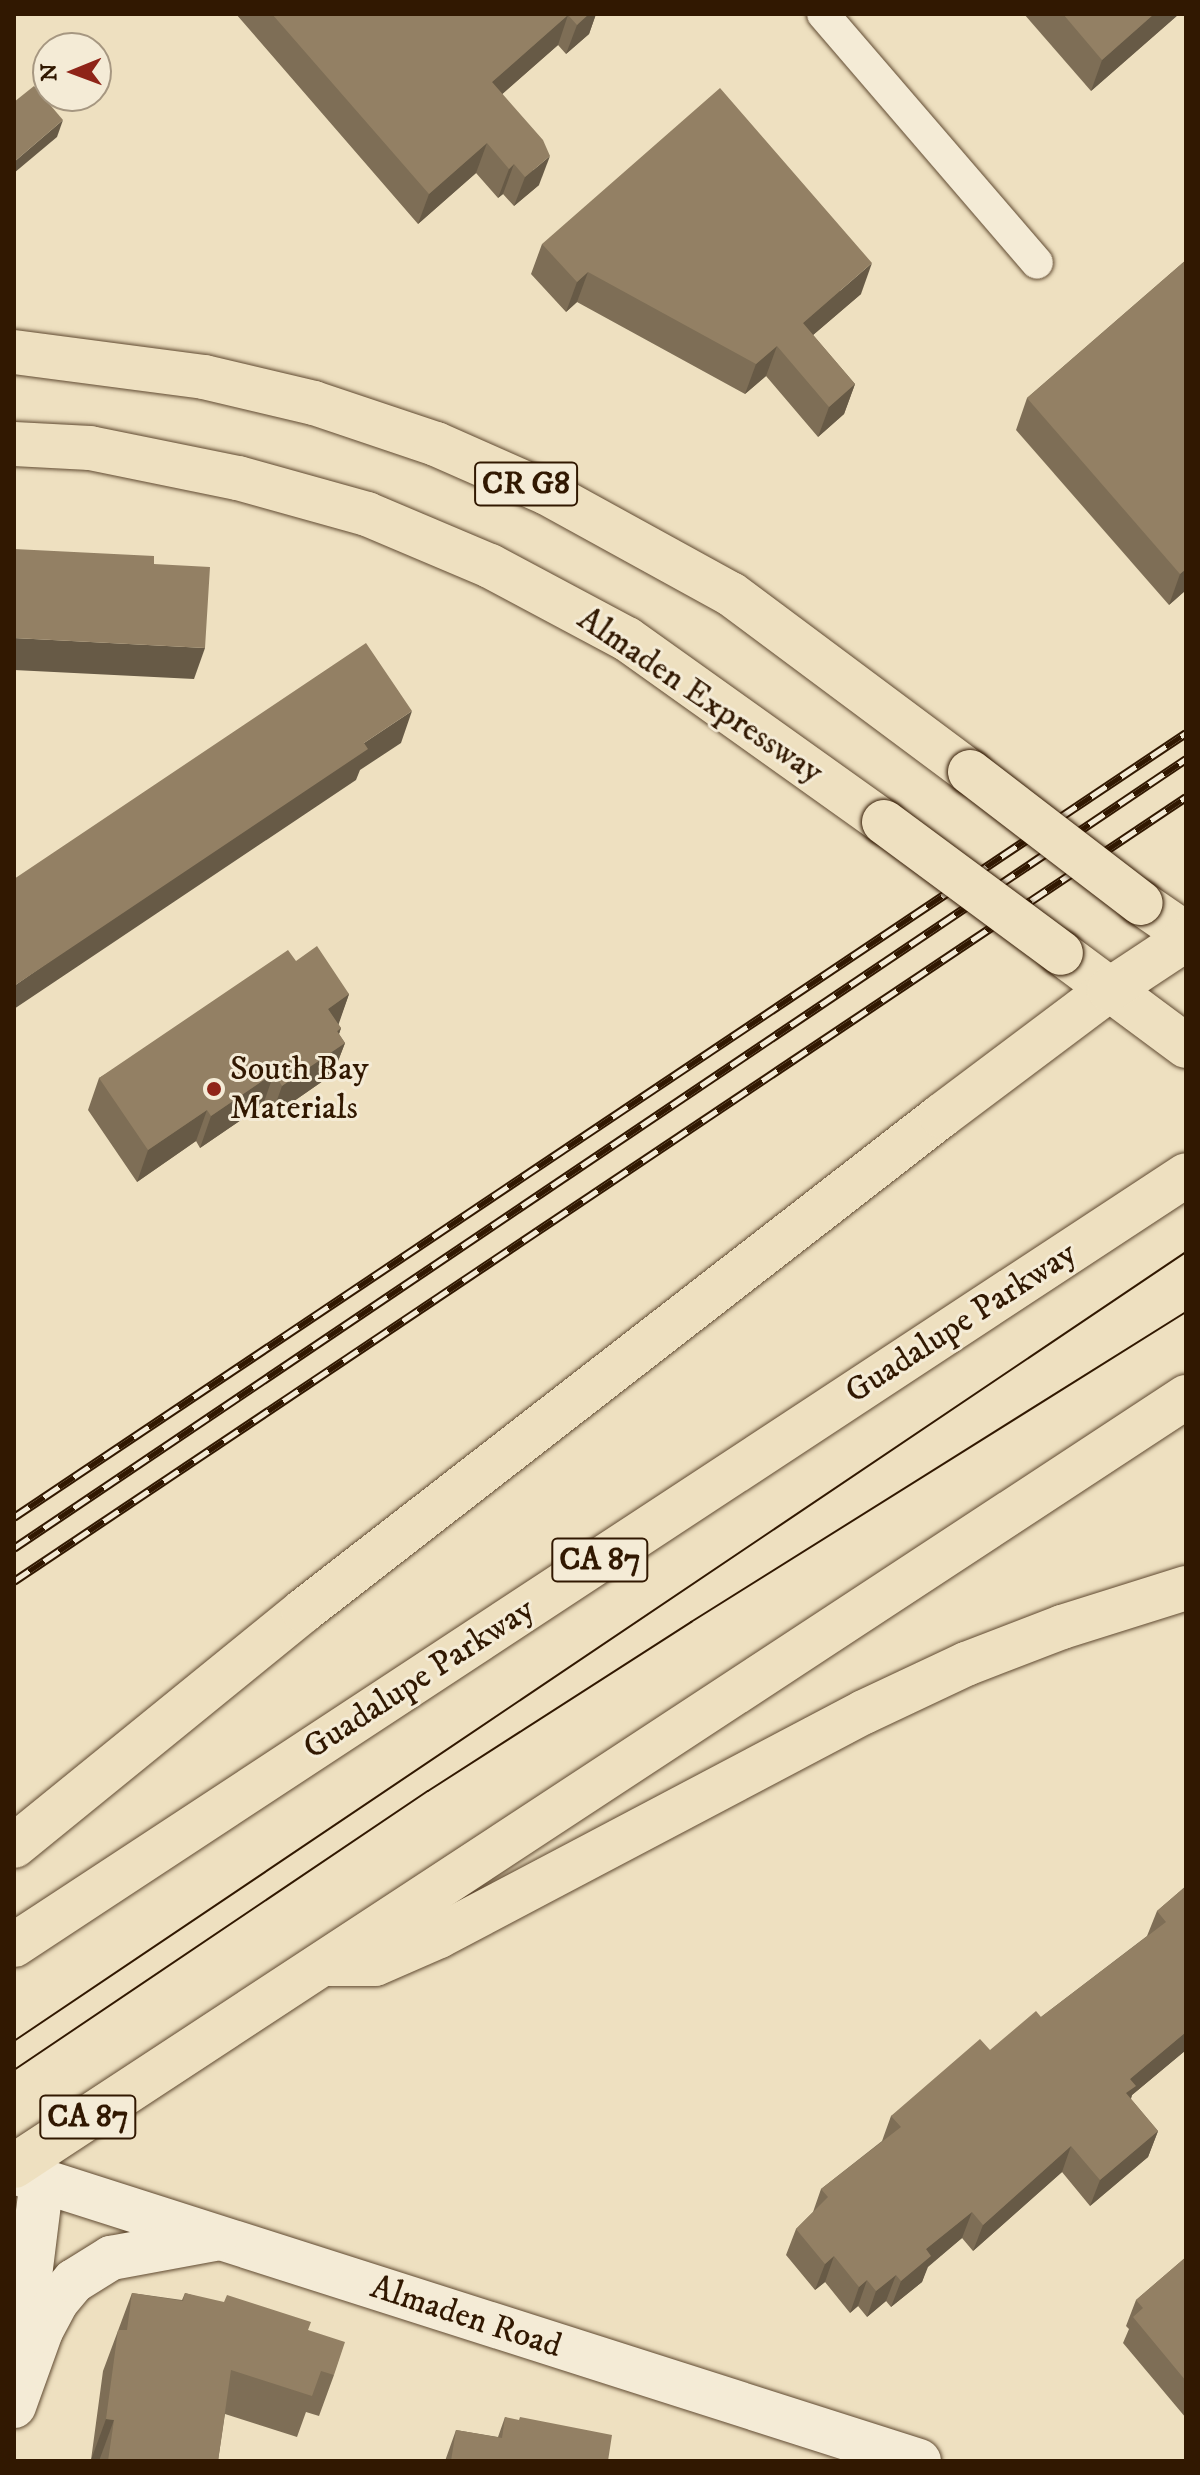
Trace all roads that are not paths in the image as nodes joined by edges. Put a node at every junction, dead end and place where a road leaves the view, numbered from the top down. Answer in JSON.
{"nodes":[{"id":1,"x":823,"y":14,"type":"edge"},
{"id":2,"x":1037,"y":263,"type":"dead end"},
{"id":3,"x":14,"y":352,"type":"edge"},
{"id":4,"x":14,"y":444,"type":"edge"},
{"id":5,"x":1186,"y":937,"type":"edge"},
{"id":6,"x":1109,"y":990,"type":"junction"},
{"id":7,"x":1186,"y":1046,"type":"edge"},
{"id":8,"x":1186,"y":1175,"type":"edge"},
{"id":9,"x":1186,"y":1397,"type":"edge"},
{"id":10,"x":1186,"y":1588,"type":"edge"},
{"id":11,"x":14,"y":1846,"type":"edge"},
{"id":12,"x":14,"y":1945,"type":"edge"},
{"id":13,"x":321,"y":1965,"type":"junction"},
{"id":14,"x":23,"y":2173,"type":"edge"},
{"id":15,"x":223,"y":2238,"type":"junction"},
{"id":16,"x":14,"y":2404,"type":"edge"},
{"id":17,"x":919,"y":2461,"type":"edge"}],
"edges":[{"from":1,"to":2,"type":"street"},
{"from":3,"to":5,"type":"main road","number":"CR G8","bridge":true},
{"from":4,"to":6,"type":"main road","name":"Almaden Expressway","number":"CR G8","bridge":true},
{"from":5,"to":6,"type":"main road"},
{"from":6,"to":7,"type":"main road","name":"Almaden Expressway","number":"CR G8"},
{"from":6,"to":11,"type":"main road"},
{"from":8,"to":12,"type":"main road","name":"Guadalupe Parkway","number":"CA 87"},
{"from":9,"to":13,"type":"main road","number":"CA 87"},
{"from":10,"to":13,"type":"main road"},
{"from":13,"to":14,"type":"main road","number":"CA 87"},
{"from":14,"to":15,"type":"street","name":"Almaden Road"},
{"from":14,"to":16,"type":"street"},
{"from":15,"to":16,"type":"street"},
{"from":15,"to":17,"type":"street","name":"Almaden Road"}]}
